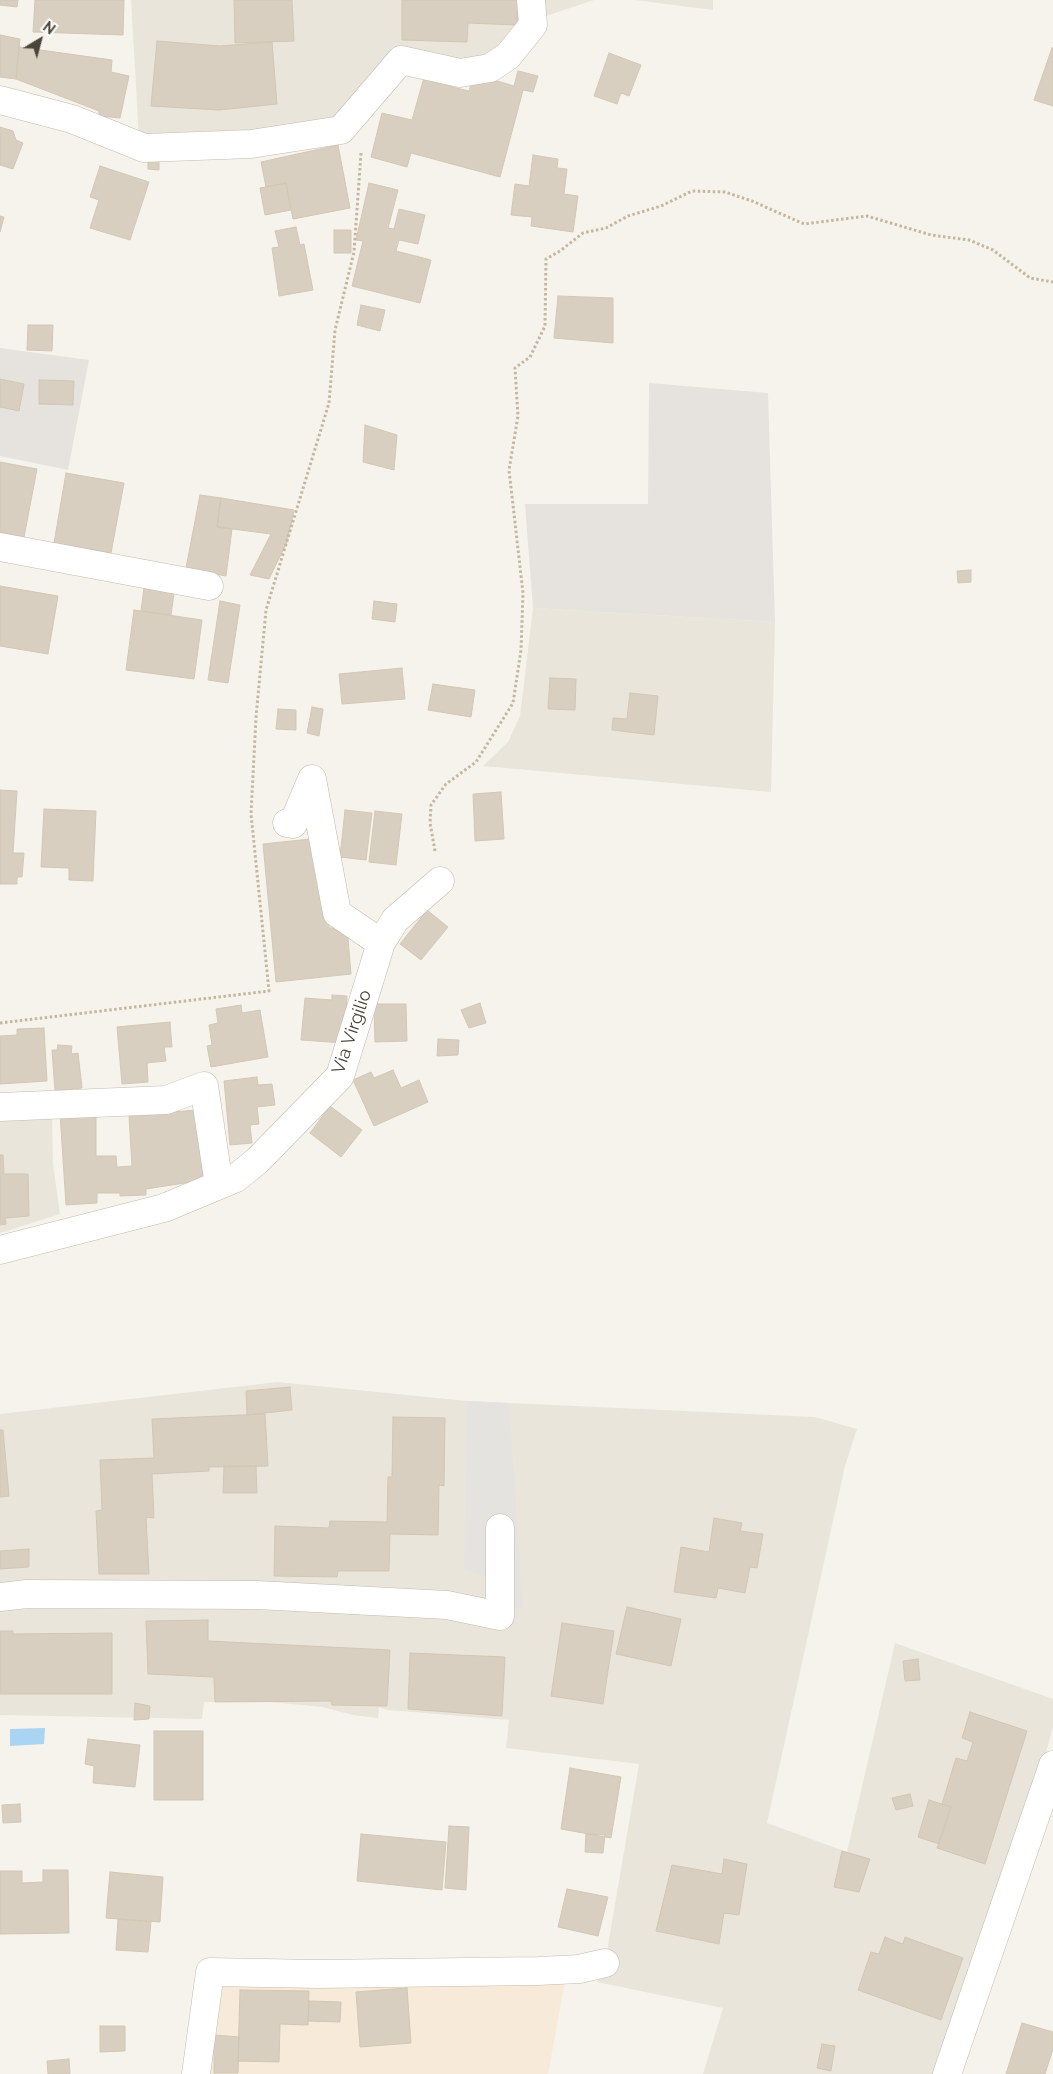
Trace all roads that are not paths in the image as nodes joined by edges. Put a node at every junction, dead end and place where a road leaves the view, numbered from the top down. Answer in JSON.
{"nodes":[{"id":1,"x":531,"y":0,"type":"edge"},
{"id":2,"x":0,"y":100,"type":"edge"},
{"id":3,"x":0,"y":547,"type":"edge"},
{"id":4,"x":209,"y":586,"type":"dead end"},
{"id":5,"x":286,"y":823,"type":"dead end"},
{"id":6,"x":440,"y":881,"type":"road end"},
{"id":7,"x":381,"y":943,"type":"junction"},
{"id":8,"x":0,"y":1108,"type":"edge"},
{"id":9,"x":219,"y":1185,"type":"junction"},
{"id":10,"x":0,"y":1250,"type":"edge"},
{"id":11,"x":500,"y":1528,"type":"dead end"},
{"id":12,"x":0,"y":1597,"type":"edge"},
{"id":13,"x":1053,"y":1765,"type":"edge"},
{"id":14,"x":604,"y":1963,"type":"dead end"},
{"id":15,"x":196,"y":2074,"type":"edge"},
{"id":16,"x":947,"y":2074,"type":"edge"}],
"edges":[{"from":1,"to":2,"type":"street"},
{"from":3,"to":4,"type":"street"},
{"from":5,"to":7,"type":"street"},
{"from":6,"to":7,"type":"street","name":"Via Virgilio"},
{"from":7,"to":9,"type":"street","name":"Via Virgilio"},
{"from":8,"to":9,"type":"street"},
{"from":9,"to":10,"type":"street","name":"Via Virgilio"},
{"from":11,"to":12,"type":"street"},
{"from":13,"to":16,"type":"street"},
{"from":14,"to":15,"type":"street"}]}
